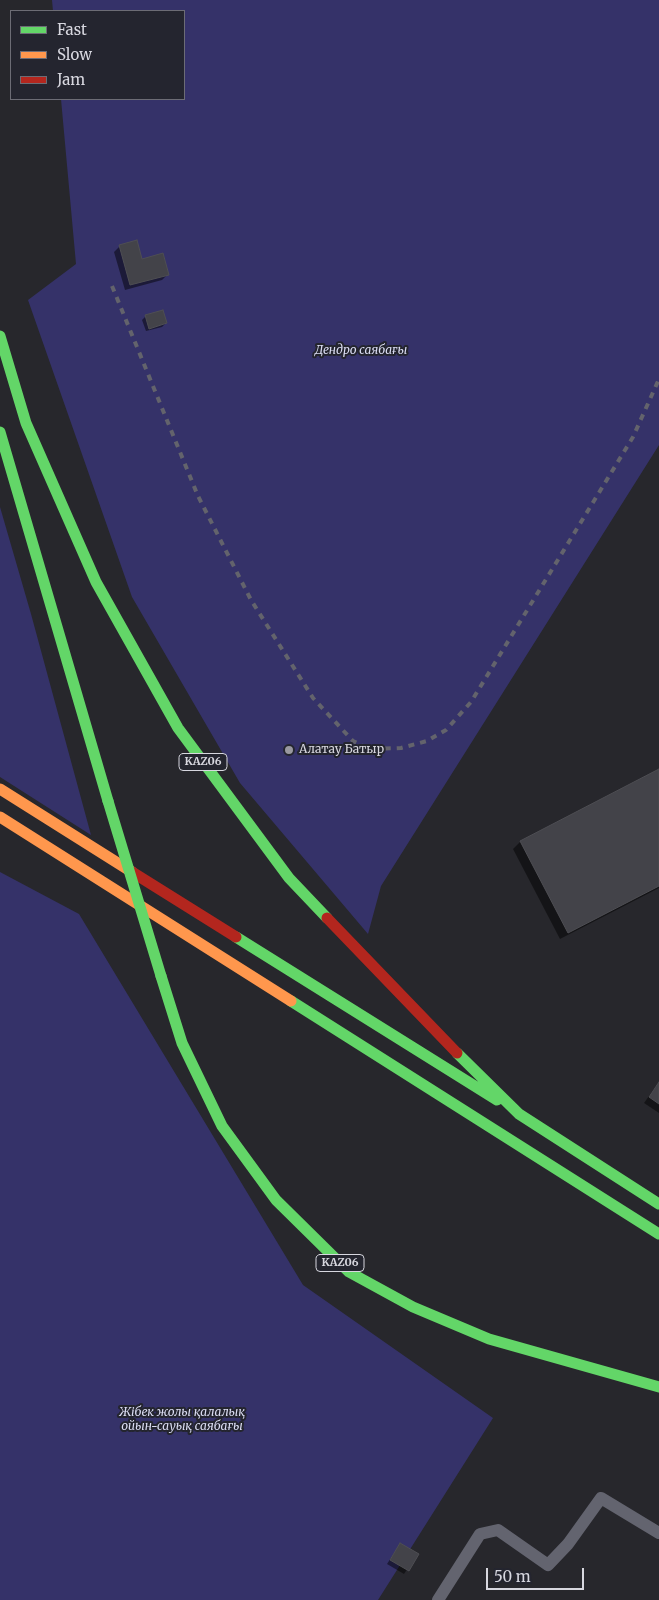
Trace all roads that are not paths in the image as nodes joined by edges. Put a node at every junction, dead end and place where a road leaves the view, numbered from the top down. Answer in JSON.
{"nodes":[{"id":1,"x":0,"y":336,"type":"edge"},
{"id":2,"x":0,"y":432,"type":"edge"},
{"id":3,"x":0,"y":789,"type":"edge"},
{"id":4,"x":0,"y":817,"type":"edge"},
{"id":5,"x":519,"y":1114,"type":"junction"},
{"id":6,"x":659,"y":1204,"type":"edge"},
{"id":7,"x":659,"y":1234,"type":"edge"},
{"id":8,"x":659,"y":1387,"type":"edge"},
{"id":9,"x":659,"y":1533,"type":"edge"},
{"id":10,"x":438,"y":1600,"type":"edge"}],
"edges":[{"from":1,"to":5,"type":"main road","number":"KАZ06"},
{"from":2,"to":8,"type":"main road","number":"KАZ06","bridge":true},
{"from":3,"to":5,"type":"main road","number":"KАZ06"},
{"from":4,"to":7,"type":"main road"},
{"from":5,"to":6,"type":"main road","number":"KАZ06"},
{"from":9,"to":10,"type":"street"}]}
